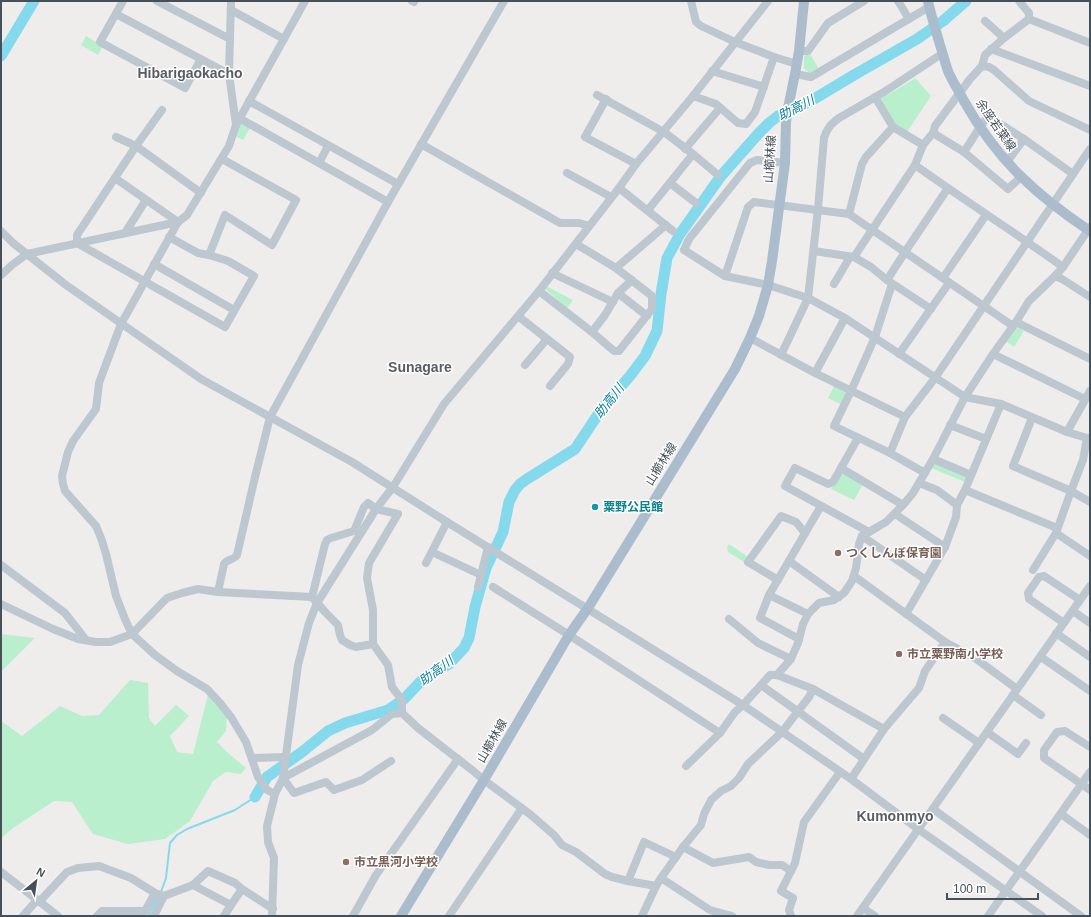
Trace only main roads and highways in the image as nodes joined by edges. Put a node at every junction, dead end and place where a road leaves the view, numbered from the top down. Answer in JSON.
{"nodes":[{"id":1,"x":804,"y":1,"type":"edge"},
{"id":2,"x":928,"y":4,"type":"edge"},
{"id":3,"x":1089,"y":229,"type":"edge"},
{"id":4,"x":401,"y":916,"type":"edge"}],
"edges":[{"from":1,"to":4,"type":"main road","name":"山櫛林線"},
{"from":2,"to":3,"type":"main road","name":"余座若葉線"}]}
